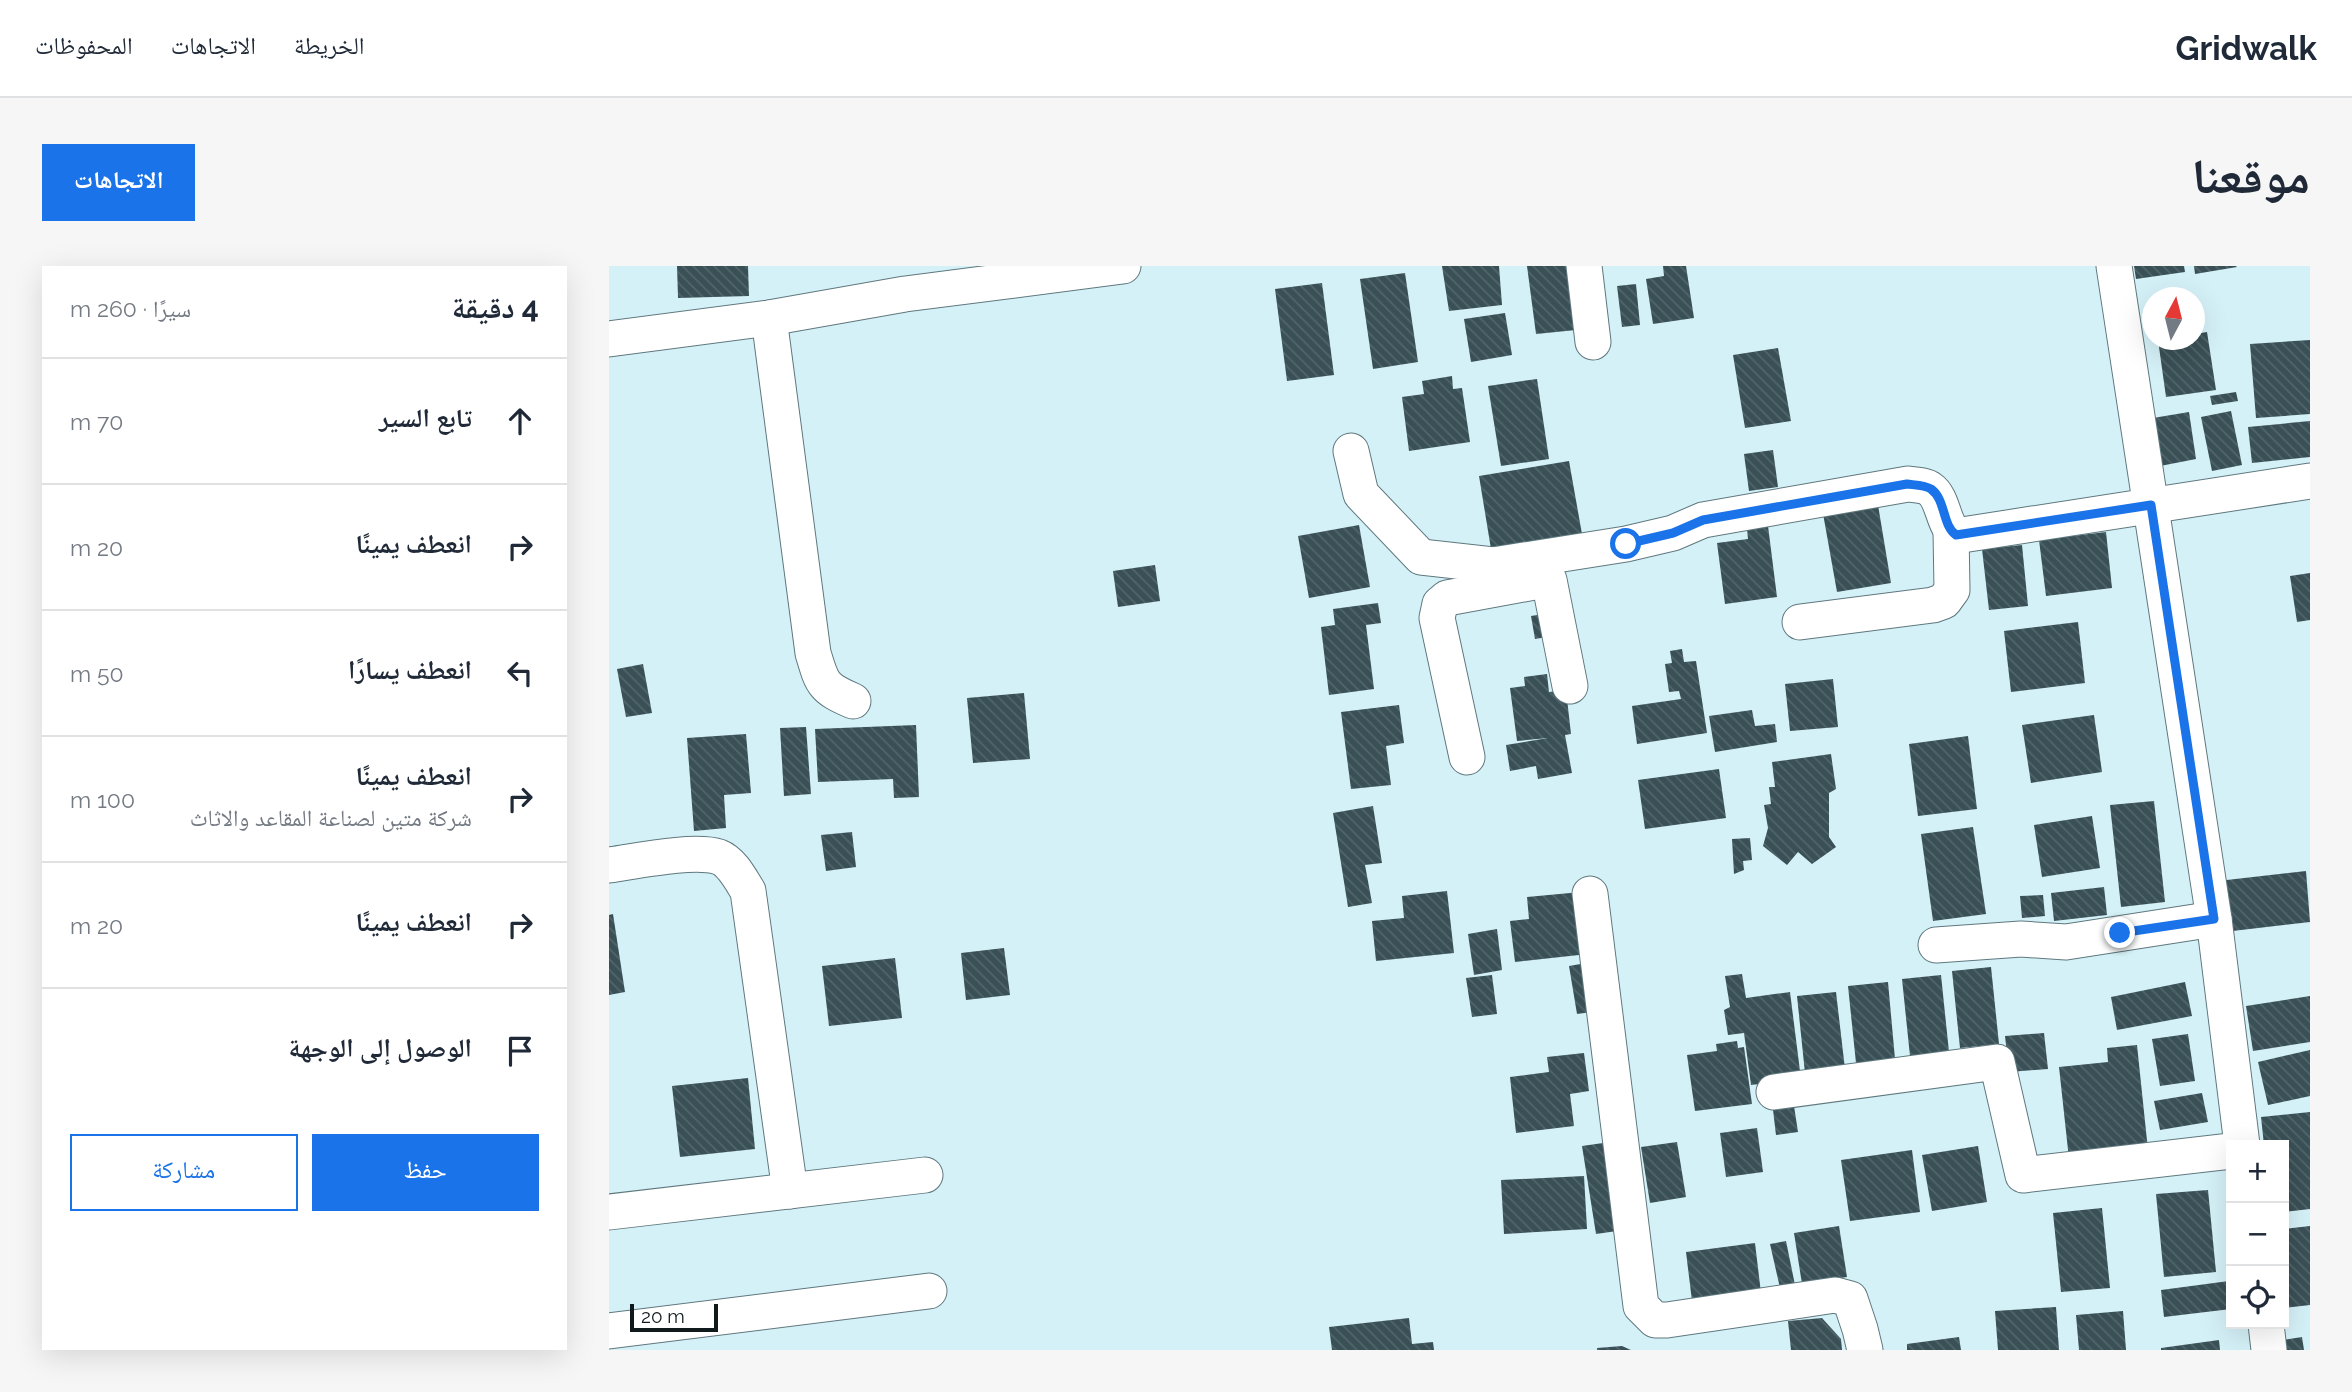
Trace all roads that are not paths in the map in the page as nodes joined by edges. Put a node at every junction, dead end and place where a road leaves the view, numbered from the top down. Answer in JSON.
{"nodes":[{"id":1,"x":1123,"y":266,"type":"edge"},
{"id":2,"x":1584,"y":266,"type":"edge"},
{"id":3,"x":2114,"y":266,"type":"edge"},
{"id":4,"x":904,"y":280,"type":"edge"},
{"id":5,"x":769,"y":318,"type":"junction"},
{"id":6,"x":609,"y":339,"type":"edge"},
{"id":7,"x":1593,"y":342,"type":"dead end"},
{"id":8,"x":1351,"y":451,"type":"dead end"},
{"id":9,"x":2310,"y":481,"type":"edge"},
{"id":10,"x":2151,"y":505,"type":"junction"},
{"id":11,"x":1951,"y":531,"type":"junction"},
{"id":12,"x":1626,"y":544,"type":"junction"},
{"id":13,"x":1549,"y":580,"type":"junction"},
{"id":14,"x":1800,"y":622,"type":"dead end"},
{"id":15,"x":1570,"y":686,"type":"dead end"},
{"id":16,"x":853,"y":702,"type":"dead end"},
{"id":17,"x":1467,"y":757,"type":"dead end"},
{"id":18,"x":609,"y":865,"type":"edge"},
{"id":19,"x":1590,"y":894,"type":"dead end"},
{"id":20,"x":2214,"y":919,"type":"junction"},
{"id":21,"x":1935,"y":945,"type":"dead end"},
{"id":22,"x":1774,"y":1092,"type":"dead end"},
{"id":23,"x":2241,"y":1140,"type":"edge"},
{"id":24,"x":2226,"y":1152,"type":"edge"},
{"id":25,"x":925,"y":1175,"type":"dead end"},
{"id":26,"x":790,"y":1191,"type":"junction"},
{"id":27,"x":609,"y":1212,"type":"edge"},
{"id":28,"x":929,"y":1291,"type":"dead end"},
{"id":29,"x":2267,"y":1329,"type":"edge"},
{"id":30,"x":609,"y":1331,"type":"edge"},
{"id":31,"x":1865,"y":1350,"type":"edge"},
{"id":32,"x":2269,"y":1350,"type":"edge"}],
"edges":[{"from":1,"to":4,"type":"street"},
{"from":2,"to":7,"type":"street"},
{"from":3,"to":10,"type":"street"},
{"from":4,"to":5,"type":"street"},
{"from":5,"to":6,"type":"street"},
{"from":5,"to":16,"type":"street"},
{"from":8,"to":12,"type":"street"},
{"from":9,"to":10,"type":"street"},
{"from":10,"to":11,"type":"street"},
{"from":10,"to":20,"type":"street"},
{"from":11,"to":12,"type":"street"},
{"from":11,"to":14,"type":"street"},
{"from":12,"to":13,"type":"street"},
{"from":13,"to":15,"type":"street"},
{"from":13,"to":17,"type":"street"},
{"from":18,"to":26,"type":"street"},
{"from":19,"to":31,"type":"street"},
{"from":20,"to":21,"type":"street"},
{"from":20,"to":23,"type":"street"},
{"from":22,"to":24,"type":"street"},
{"from":25,"to":26,"type":"street"},
{"from":26,"to":27,"type":"street"},
{"from":28,"to":30,"type":"street"},
{"from":29,"to":32,"type":"street"}]}
